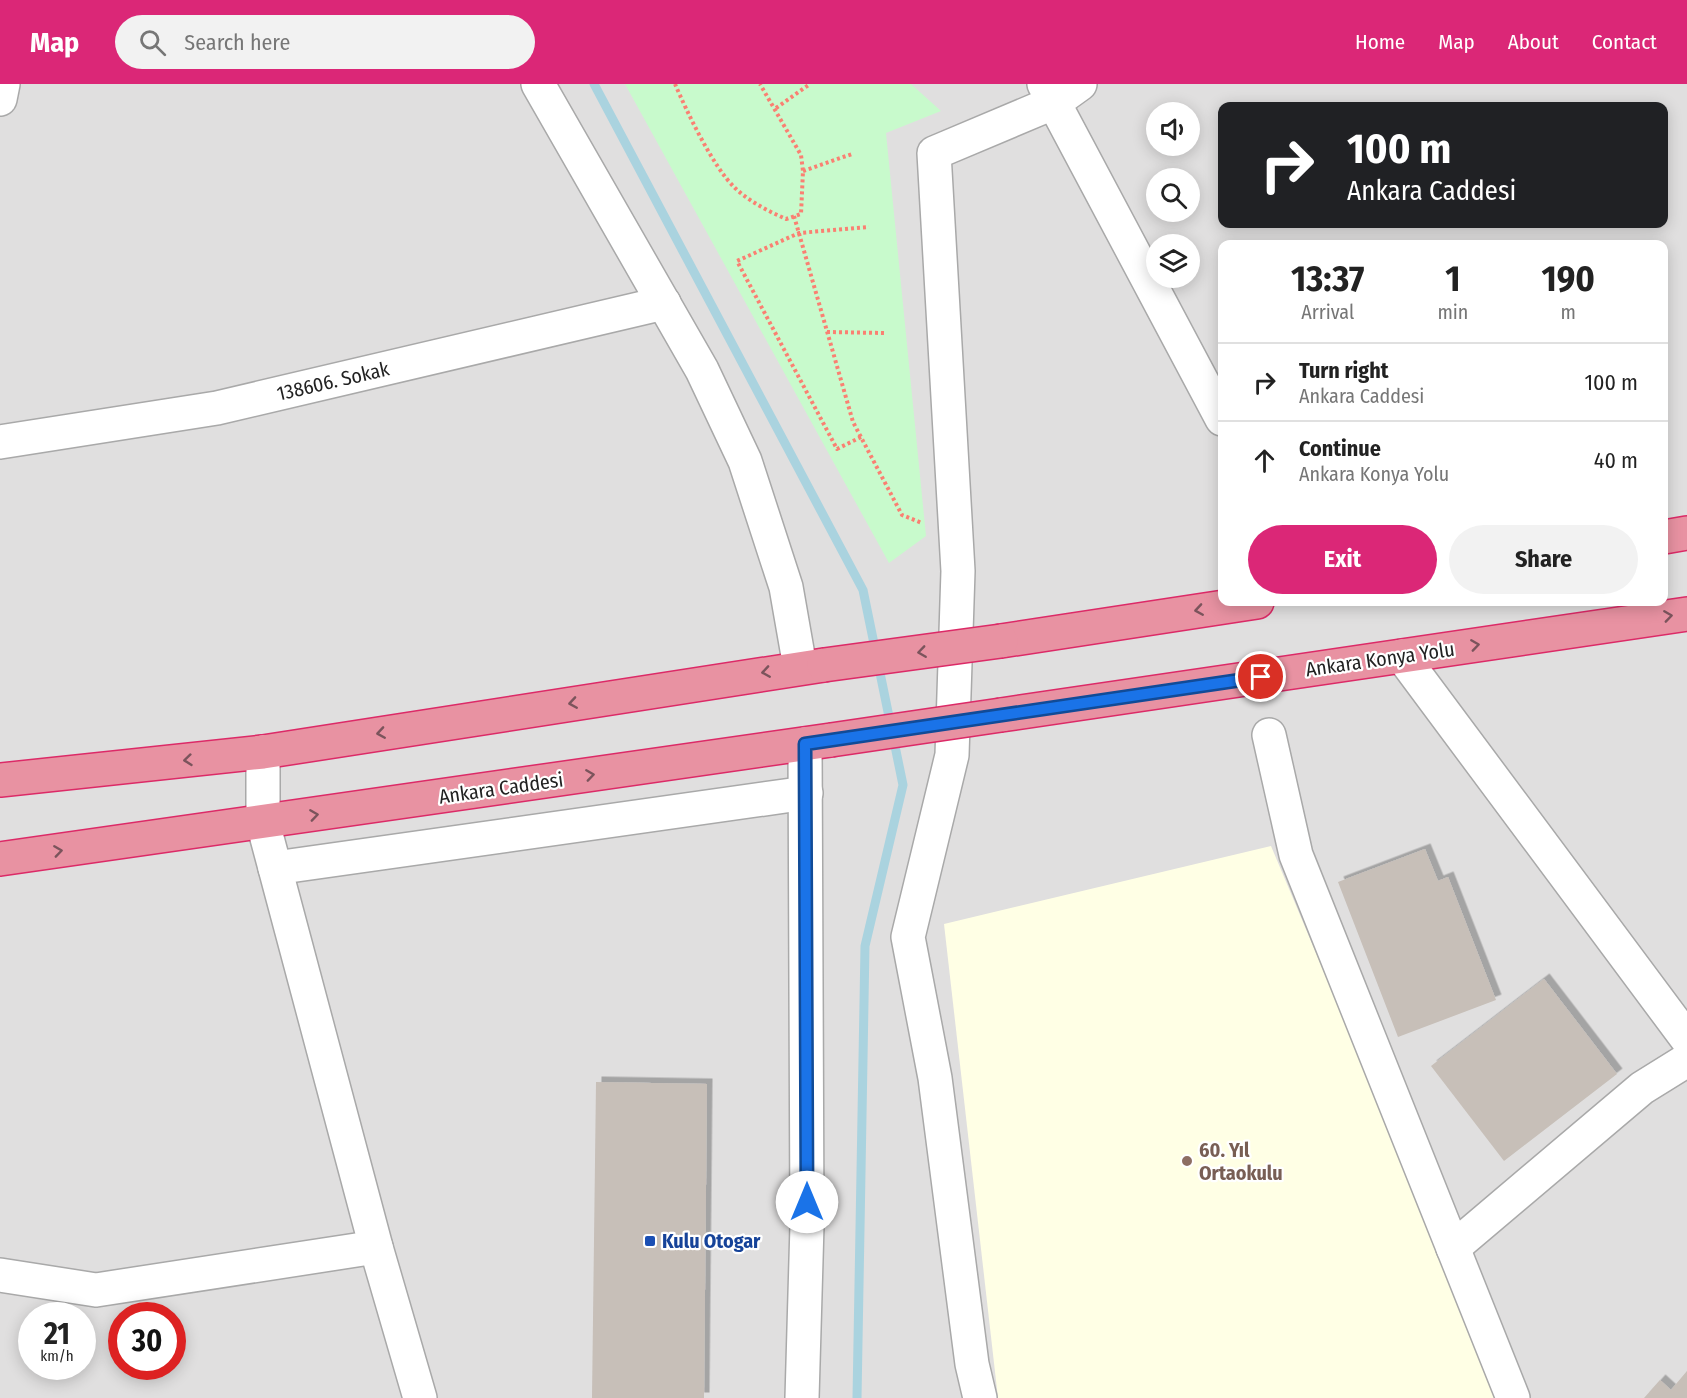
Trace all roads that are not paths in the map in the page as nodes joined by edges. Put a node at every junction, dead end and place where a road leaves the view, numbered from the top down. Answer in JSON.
{"nodes":[{"id":1,"x":3,"y":84,"type":"edge"},
{"id":2,"x":538,"y":84,"type":"edge"},
{"id":3,"x":1060,"y":90,"type":"edge"},
{"id":4,"x":0,"y":99,"type":"edge"},
{"id":5,"x":664,"y":303,"type":"junction"},
{"id":6,"x":1218,"y":411,"type":"edge"},
{"id":7,"x":0,"y":442,"type":"edge"},
{"id":8,"x":1687,"y":533,"type":"edge"},
{"id":9,"x":1668,"y":536,"type":"edge"},
{"id":10,"x":1231,"y":606,"type":"edge"},
{"id":11,"x":1687,"y":614,"type":"edge"},
{"id":12,"x":1402,"y":656,"type":"junction"},
{"id":13,"x":812,"y":666,"type":"junction"},
{"id":14,"x":1001,"y":715,"type":"joint"},
{"id":15,"x":1269,"y":735,"type":"dead end"},
{"id":16,"x":818,"y":742,"type":"junction"},
{"id":17,"x":262,"y":752,"type":"junction"},
{"id":18,"x":0,"y":780,"type":"edge"},
{"id":19,"x":806,"y":793,"type":"junction"},
{"id":20,"x":263,"y":823,"type":"junction"},
{"id":21,"x":0,"y":859,"type":"edge"},
{"id":22,"x":275,"y":868,"type":"junction"},
{"id":23,"x":1687,"y":1039,"type":"edge"},
{"id":24,"x":1687,"y":1060,"type":"edge"},
{"id":25,"x":376,"y":1247,"type":"junction"},
{"id":26,"x":1453,"y":1248,"type":"junction"},
{"id":27,"x":0,"y":1275,"type":"edge"},
{"id":28,"x":420,"y":1398,"type":"edge"},
{"id":29,"x":802,"y":1398,"type":"edge"},
{"id":30,"x":980,"y":1398,"type":"edge"},
{"id":31,"x":1513,"y":1398,"type":"edge"}],
"edges":[{"from":1,"to":4,"type":"street"},
{"from":2,"to":5,"type":"street"},
{"from":3,"to":6,"type":"street"},
{"from":3,"to":30,"type":"street"},
{"from":5,"to":7,"type":"street","name":"138606. Sokak"},
{"from":5,"to":13,"type":"street"},
{"from":8,"to":9,"type":"highway"},
{"from":10,"to":13,"type":"highway","one_way":true,"bridge":true},
{"from":12,"to":11,"type":"highway","name":"Ankara Konya Yolu","one_way":true},
{"from":12,"to":14,"type":"highway","name":"Ankara Konya Yolu"},
{"from":12,"to":23,"type":"street"},
{"from":13,"to":17,"type":"highway","one_way":true},
{"from":14,"to":16,"type":"highway","name":"Ankara Caddesi","bridge":true},
{"from":15,"to":26,"type":"street"},
{"from":16,"to":19,"type":"street"},
{"from":20,"to":16,"type":"highway","name":"Ankara Caddesi","one_way":true},
{"from":17,"to":18,"type":"highway","one_way":true},
{"from":17,"to":20,"type":"street"},
{"from":19,"to":22,"type":"street"},
{"from":19,"to":29,"type":"street"},
{"from":21,"to":20,"type":"highway","name":"Ankara Caddesi","one_way":true},
{"from":20,"to":22,"type":"street"},
{"from":22,"to":25,"type":"street"},
{"from":24,"to":26,"type":"street"},
{"from":25,"to":27,"type":"street"},
{"from":25,"to":28,"type":"street"},
{"from":26,"to":31,"type":"street"}]}
